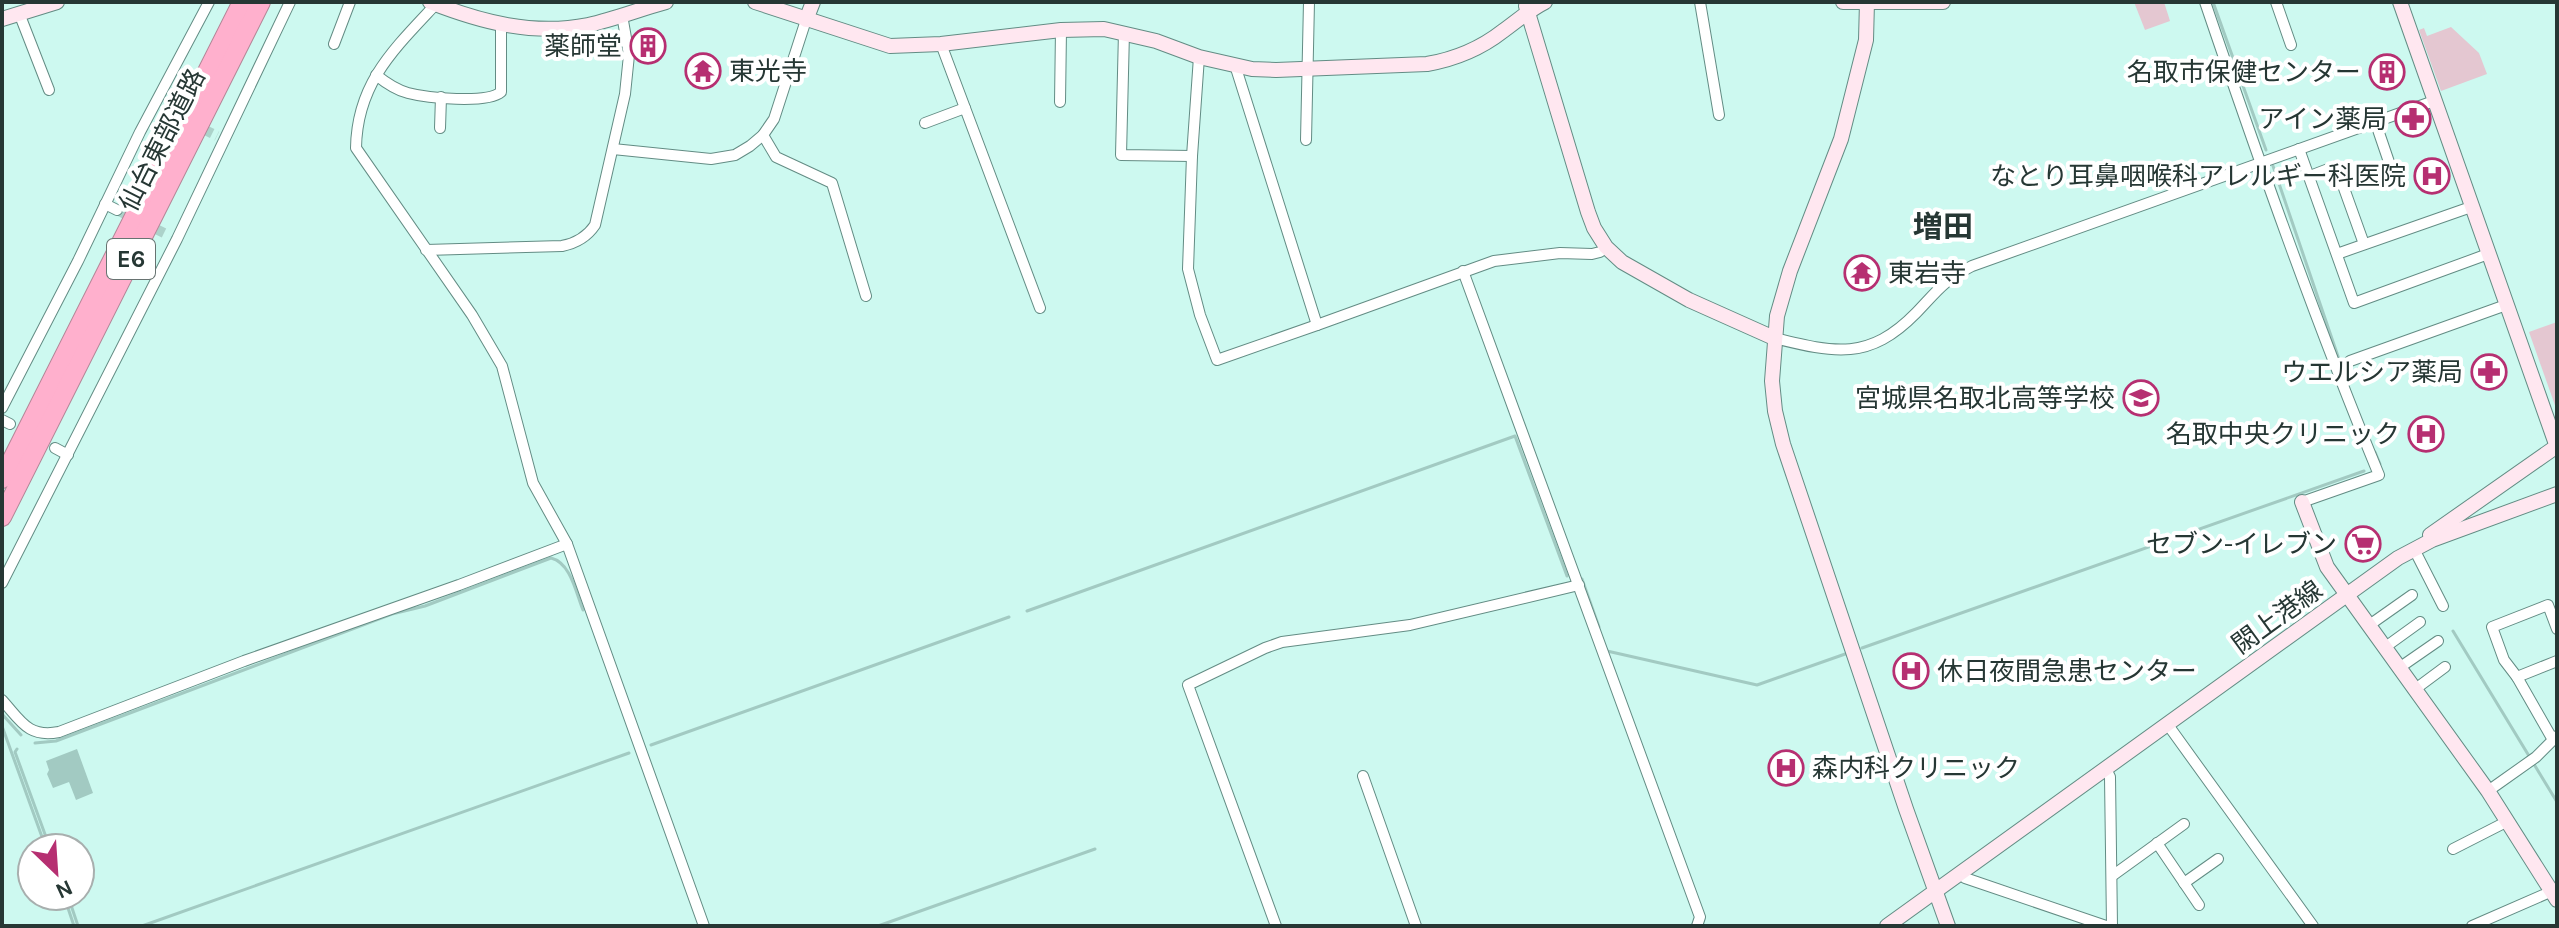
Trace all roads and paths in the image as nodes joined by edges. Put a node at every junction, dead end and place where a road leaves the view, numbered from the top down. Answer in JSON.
{"nodes":[{"id":1,"x":57,"y":2,"type":"edge"},
{"id":2,"x":209,"y":2,"type":"edge"},
{"id":3,"x":242,"y":2,"type":"edge"},
{"id":4,"x":261,"y":2,"type":"edge"},
{"id":5,"x":290,"y":2,"type":"edge"},
{"id":6,"x":350,"y":2,"type":"edge"},
{"id":7,"x":664,"y":2,"type":"edge"},
{"id":8,"x":755,"y":2,"type":"edge"},
{"id":9,"x":813,"y":2,"type":"edge"},
{"id":10,"x":1309,"y":2,"type":"edge"},
{"id":11,"x":1545,"y":2,"type":"edge"},
{"id":12,"x":1700,"y":2,"type":"edge"},
{"id":13,"x":1843,"y":2,"type":"edge"},
{"id":14,"x":1867,"y":2,"type":"edge"},
{"id":15,"x":1943,"y":2,"type":"edge"},
{"id":16,"x":2205,"y":2,"type":"edge"},
{"id":17,"x":2276,"y":2,"type":"edge"},
{"id":18,"x":2400,"y":2,"type":"edge"},
{"id":19,"x":433,"y":3,"type":"edge"},
{"id":20,"x":1526,"y":6,"type":"edge"},
{"id":21,"x":19,"y":13,"type":"junction"},
{"id":22,"x":622,"y":15,"type":"junction"},
{"id":23,"x":2,"y":19,"type":"edge"},
{"id":24,"x":806,"y":20,"type":"junction"},
{"id":25,"x":501,"y":25,"type":"junction"},
{"id":26,"x":1061,"y":30,"type":"junction"},
{"id":27,"x":1124,"y":32,"type":"junction"},
{"id":28,"x":334,"y":44,"type":"dead end"},
{"id":29,"x":941,"y":44,"type":"junction"},
{"id":30,"x":2291,"y":45,"type":"dead end"},
{"id":31,"x":1199,"y":57,"type":"junction"},
{"id":32,"x":1235,"y":65,"type":"junction"},
{"id":33,"x":1306,"y":69,"type":"junction"},
{"id":34,"x":376,"y":75,"type":"junction"},
{"id":35,"x":49,"y":90,"type":"dead end"},
{"id":36,"x":441,"y":97,"type":"junction"},
{"id":37,"x":2434,"y":101,"type":"junction"},
{"id":38,"x":1060,"y":102,"type":"dead end"},
{"id":39,"x":965,"y":108,"type":"junction"},
{"id":40,"x":1719,"y":115,"type":"dead end"},
{"id":41,"x":2375,"y":121,"type":"junction"},
{"id":42,"x":925,"y":123,"type":"dead end"},
{"id":43,"x":440,"y":128,"type":"dead end"},
{"id":44,"x":763,"y":135,"type":"junction"},
{"id":45,"x":1306,"y":140,"type":"dead end"},
{"id":46,"x":613,"y":149,"type":"junction"},
{"id":47,"x":2299,"y":149,"type":"junction"},
{"id":48,"x":1192,"y":156,"type":"junction"},
{"id":49,"x":2260,"y":163,"type":"junction"},
{"id":50,"x":2390,"y":165,"type":"dead end"},
{"id":51,"x":2310,"y":176,"type":"junction"},
{"id":52,"x":105,"y":204,"type":"junction"},
{"id":53,"x":2471,"y":207,"type":"junction"},
{"id":54,"x":117,"y":210,"type":"tunnel mouth"},
{"id":55,"x":164,"y":233,"type":"tunnel mouth"},
{"id":56,"x":177,"y":239,"type":"junction"},
{"id":57,"x":2364,"y":244,"type":"junction"},
{"id":58,"x":1606,"y":247,"type":"junction"},
{"id":59,"x":426,"y":250,"type":"junction"},
{"id":60,"x":2337,"y":254,"type":"junction"},
{"id":61,"x":2488,"y":254,"type":"junction"},
{"id":62,"x":1463,"y":271,"type":"junction"},
{"id":63,"x":866,"y":296,"type":"dead end"},
{"id":64,"x":2506,"y":305,"type":"junction"},
{"id":65,"x":1040,"y":308,"type":"dead end"},
{"id":66,"x":1317,"y":325,"type":"junction"},
{"id":67,"x":1774,"y":338,"type":"junction"},
{"id":68,"x":2350,"y":361,"type":"dead end"},
{"id":69,"x":2,"y":408,"type":"edge"},
{"id":70,"x":2557,"y":447,"type":"edge"},
{"id":71,"x":55,"y":448,"type":"dead end"},
{"id":72,"x":68,"y":455,"type":"junction"},
{"id":73,"x":2,"y":479,"type":"edge"},
{"id":74,"x":2557,"y":494,"type":"edge"},
{"id":75,"x":2302,"y":502,"type":"joint"},
{"id":76,"x":2472,"y":505,"type":"junction"},
{"id":77,"x":2,"y":517,"type":"edge"},
{"id":78,"x":2473,"y":525,"type":"junction"},
{"id":79,"x":567,"y":544,"type":"junction"},
{"id":80,"x":2414,"y":549,"type":"junction"},
{"id":81,"x":2398,"y":558,"type":"junction"},
{"id":82,"x":2,"y":583,"type":"edge"},
{"id":83,"x":1579,"y":585,"type":"junction"},
{"id":84,"x":2412,"y":595,"type":"dead end"},
{"id":85,"x":2347,"y":596,"type":"junction"},
{"id":86,"x":2443,"y":606,"type":"dead end"},
{"id":87,"x":2420,"y":622,"type":"dead end"},
{"id":88,"x":2368,"y":626,"type":"junction"},
{"id":89,"x":2557,"y":629,"type":"edge"},
{"id":90,"x":2438,"y":641,"type":"dead end"},
{"id":91,"x":2384,"y":648,"type":"junction"},
{"id":92,"x":2557,"y":661,"type":"edge"},
{"id":93,"x":2445,"y":667,"type":"dead end"},
{"id":94,"x":2399,"y":668,"type":"junction"},
{"id":95,"x":2517,"y":677,"type":"junction"},
{"id":96,"x":2414,"y":690,"type":"junction"},
{"id":97,"x":2,"y":700,"type":"edge"},
{"id":98,"x":2168,"y":725,"type":"junction"},
{"id":99,"x":2555,"y":738,"type":"edge"},
{"id":100,"x":2106,"y":769,"type":"junction"},
{"id":101,"x":1363,"y":776,"type":"dead end"},
{"id":102,"x":2488,"y":791,"type":"junction"},
{"id":103,"x":2506,"y":822,"type":"junction"},
{"id":104,"x":2184,"y":824,"type":"dead end"},
{"id":105,"x":2157,"y":843,"type":"junction"},
{"id":106,"x":2453,"y":849,"type":"dead end"},
{"id":107,"x":2218,"y":859,"type":"dead end"},
{"id":108,"x":1961,"y":871,"type":"junction"},
{"id":109,"x":2112,"y":876,"type":"junction"},
{"id":110,"x":2184,"y":883,"type":"junction"},
{"id":111,"x":1934,"y":891,"type":"junction"},
{"id":112,"x":2554,"y":896,"type":"edge"},
{"id":113,"x":2199,"y":905,"type":"dead end"},
{"id":114,"x":2495,"y":922,"type":"edge"},
{"id":115,"x":704,"y":926,"type":"edge"},
{"id":116,"x":1276,"y":926,"type":"edge"},
{"id":117,"x":1416,"y":926,"type":"edge"},
{"id":118,"x":1697,"y":926,"type":"edge"},
{"id":119,"x":1887,"y":926,"type":"edge"},
{"id":120,"x":1948,"y":926,"type":"edge"},
{"id":121,"x":2109,"y":926,"type":"edge"},
{"id":122,"x":2313,"y":926,"type":"edge"},
{"id":123,"x":2472,"y":926,"type":"edge"}],
"edges":[{"from":1,"to":21,"type":"street"},
{"from":2,"to":52,"type":"street"},
{"from":3,"to":73,"type":"highway","name":"仙台東部道路","number":"E6"},
{"from":4,"to":77,"type":"highway","name":"仙台東部道路","number":"E6"},
{"from":5,"to":56,"type":"street"},
{"from":6,"to":28,"type":"street"},
{"from":7,"to":22,"type":"street"},
{"from":8,"to":24,"type":"street"},
{"from":9,"to":24,"type":"street"},
{"from":10,"to":33,"type":"street"},
{"from":11,"to":20,"type":"street"},
{"from":12,"to":40,"type":"street"},
{"from":13,"to":14,"type":"street"},
{"from":14,"to":15,"type":"street"},
{"from":14,"to":67,"type":"street"},
{"from":16,"to":49,"type":"street"},
{"from":17,"to":30,"type":"street"},
{"from":18,"to":37,"type":"street"},
{"from":19,"to":25,"type":"street"},
{"from":19,"to":34,"type":"street"},
{"from":20,"to":33,"type":"street"},
{"from":20,"to":58,"type":"street"},
{"from":21,"to":23,"type":"street"},
{"from":21,"to":35,"type":"street"},
{"from":22,"to":25,"type":"street"},
{"from":22,"to":46,"type":"street"},
{"from":24,"to":29,"type":"street"},
{"from":24,"to":44,"type":"street"},
{"from":25,"to":36,"type":"street"},
{"from":26,"to":27,"type":"street"},
{"from":26,"to":29,"type":"street"},
{"from":26,"to":38,"type":"street"},
{"from":27,"to":31,"type":"street"},
{"from":27,"to":48,"type":"street"},
{"from":29,"to":39,"type":"street"},
{"from":31,"to":32,"type":"street"},
{"from":31,"to":48,"type":"street"},
{"from":32,"to":33,"type":"street"},
{"from":32,"to":66,"type":"street"},
{"from":33,"to":45,"type":"street"},
{"from":34,"to":36,"type":"street"},
{"from":34,"to":59,"type":"street"},
{"from":36,"to":43,"type":"street"},
{"from":37,"to":41,"type":"street"},
{"from":37,"to":53,"type":"street"},
{"from":39,"to":42,"type":"street"},
{"from":39,"to":65,"type":"street"},
{"from":41,"to":47,"type":"street"},
{"from":41,"to":50,"type":"street"},
{"from":44,"to":46,"type":"street"},
{"from":44,"to":63,"type":"street"},
{"from":46,"to":59,"type":"street"},
{"from":47,"to":49,"type":"street"},
{"from":47,"to":51,"type":"street"},
{"from":48,"to":66,"type":"street"},
{"from":49,"to":67,"type":"street"},
{"from":49,"to":75,"type":"street"},
{"from":51,"to":57,"type":"street"},
{"from":51,"to":60,"type":"street"},
{"from":52,"to":54,"type":"street"},
{"from":52,"to":69,"type":"street"},
{"from":53,"to":57,"type":"street"},
{"from":53,"to":61,"type":"street"},
{"from":55,"to":56,"type":"street"},
{"from":56,"to":72,"type":"street"},
{"from":57,"to":60,"type":"street"},
{"from":58,"to":62,"type":"street"},
{"from":58,"to":67,"type":"street"},
{"from":59,"to":79,"type":"street"},
{"from":60,"to":61,"type":"street"},
{"from":61,"to":64,"type":"street"},
{"from":62,"to":66,"type":"street"},
{"from":62,"to":83,"type":"street"},
{"from":64,"to":68,"type":"street"},
{"from":64,"to":70,"type":"street"},
{"from":67,"to":111,"type":"street"},
{"from":70,"to":76,"type":"street"},
{"from":71,"to":72,"type":"street"},
{"from":72,"to":82,"type":"street"},
{"from":74,"to":78,"type":"street","name":"閖上港線"},
{"from":75,"to":85,"type":"street"},
{"from":76,"to":78,"type":"street"},
{"from":76,"to":81,"type":"street"},
{"from":78,"to":80,"type":"street","name":"閖上港線"},
{"from":79,"to":97,"type":"street"},
{"from":79,"to":115,"type":"street"},
{"from":80,"to":81,"type":"street","name":"閖上港線"},
{"from":80,"to":86,"type":"street"},
{"from":81,"to":85,"type":"street","name":"閖上港線"},
{"from":83,"to":116,"type":"street"},
{"from":83,"to":118,"type":"street"},
{"from":84,"to":88,"type":"street"},
{"from":85,"to":88,"type":"street"},
{"from":85,"to":98,"type":"street","name":"閖上港線"},
{"from":87,"to":91,"type":"street"},
{"from":88,"to":91,"type":"street"},
{"from":89,"to":95,"type":"street"},
{"from":90,"to":94,"type":"street"},
{"from":91,"to":94,"type":"street"},
{"from":92,"to":95,"type":"street"},
{"from":93,"to":96,"type":"street"},
{"from":94,"to":96,"type":"street"},
{"from":95,"to":99,"type":"street"},
{"from":96,"to":102,"type":"street"},
{"from":98,"to":100,"type":"street","name":"閖上港線"},
{"from":98,"to":122,"type":"street"},
{"from":99,"to":102,"type":"street"},
{"from":100,"to":108,"type":"street","name":"閖上港線"},
{"from":100,"to":109,"type":"street"},
{"from":101,"to":117,"type":"street"},
{"from":102,"to":103,"type":"street"},
{"from":103,"to":106,"type":"street"},
{"from":103,"to":112,"type":"street"},
{"from":104,"to":105,"type":"street"},
{"from":105,"to":109,"type":"street"},
{"from":105,"to":110,"type":"street"},
{"from":107,"to":110,"type":"street"},
{"from":108,"to":111,"type":"street","name":"閖上港線"},
{"from":108,"to":121,"type":"street"},
{"from":109,"to":121,"type":"street"},
{"from":110,"to":113,"type":"street"},
{"from":111,"to":119,"type":"street","name":"閖上港線"},
{"from":111,"to":120,"type":"street"},
{"from":112,"to":114,"type":"street"},
{"from":114,"to":123,"type":"street"}]}
